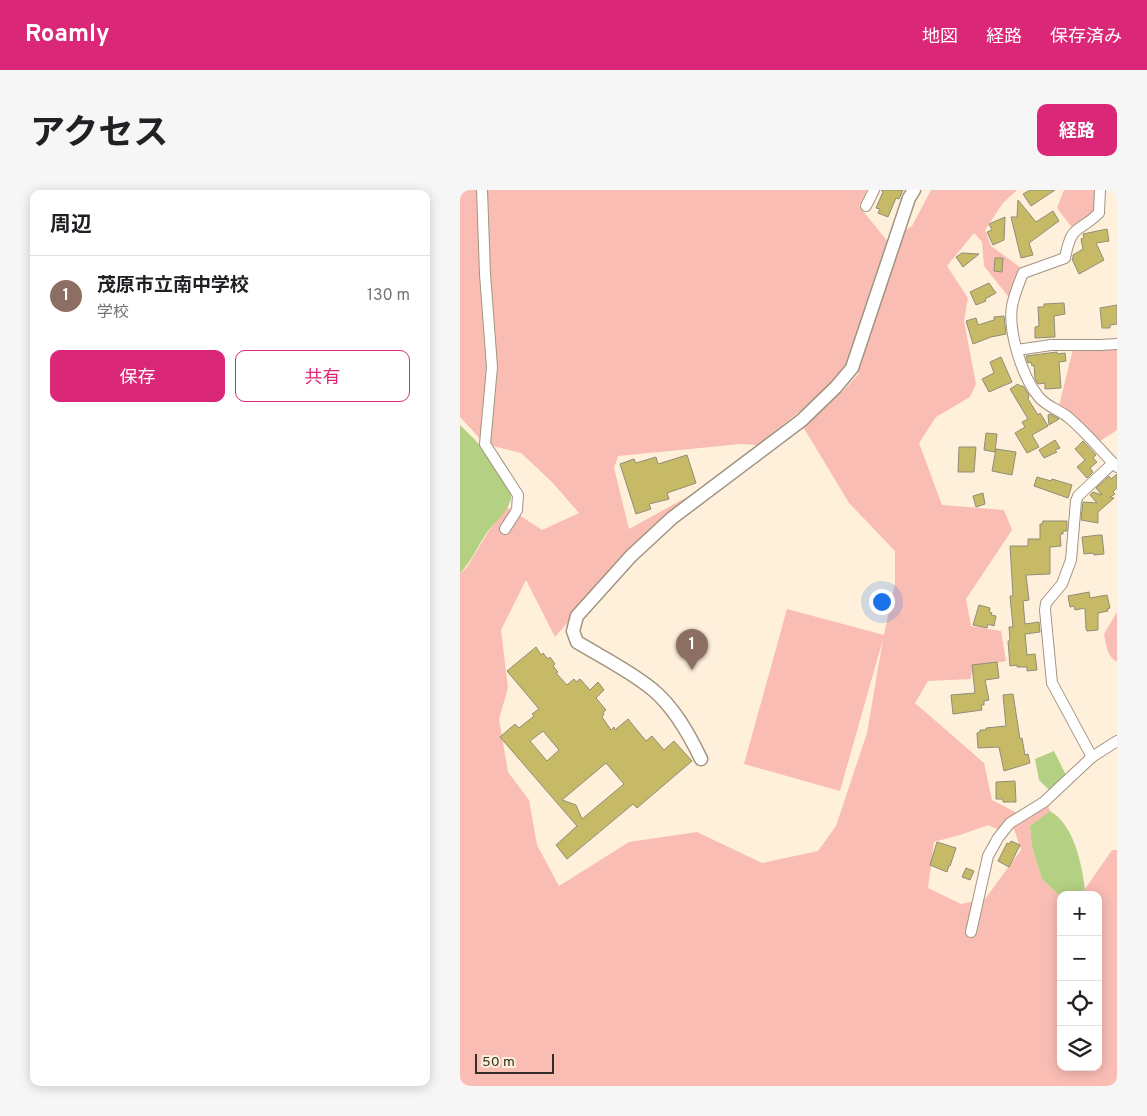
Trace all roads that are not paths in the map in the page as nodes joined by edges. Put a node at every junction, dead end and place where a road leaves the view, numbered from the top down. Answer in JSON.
{"nodes":[{"id":1,"x":482,"y":190,"type":"edge"},
{"id":2,"x":874,"y":190,"type":"edge"},
{"id":3,"x":914,"y":190,"type":"edge"},
{"id":4,"x":1100,"y":190,"type":"edge"},
{"id":5,"x":866,"y":206,"type":"dead end"},
{"id":6,"x":1117,"y":344,"type":"edge"},
{"id":7,"x":1017,"y":350,"type":"junction"},
{"id":8,"x":1115,"y":465,"type":"edge"},
{"id":9,"x":505,"y":528,"type":"dead end"},
{"id":10,"x":1117,"y":741,"type":"edge"},
{"id":11,"x":1092,"y":757,"type":"junction"},
{"id":12,"x":701,"y":759,"type":"dead end"},
{"id":13,"x":971,"y":932,"type":"dead end"}],
"edges":[{"from":1,"to":9,"type":"street"},
{"from":2,"to":5,"type":"street"},
{"from":3,"to":12,"type":"street"},
{"from":4,"to":7,"type":"street"},
{"from":6,"to":7,"type":"street"},
{"from":7,"to":8,"type":"street"},
{"from":8,"to":11,"type":"street"},
{"from":10,"to":11,"type":"street"},
{"from":11,"to":13,"type":"street"}]}
